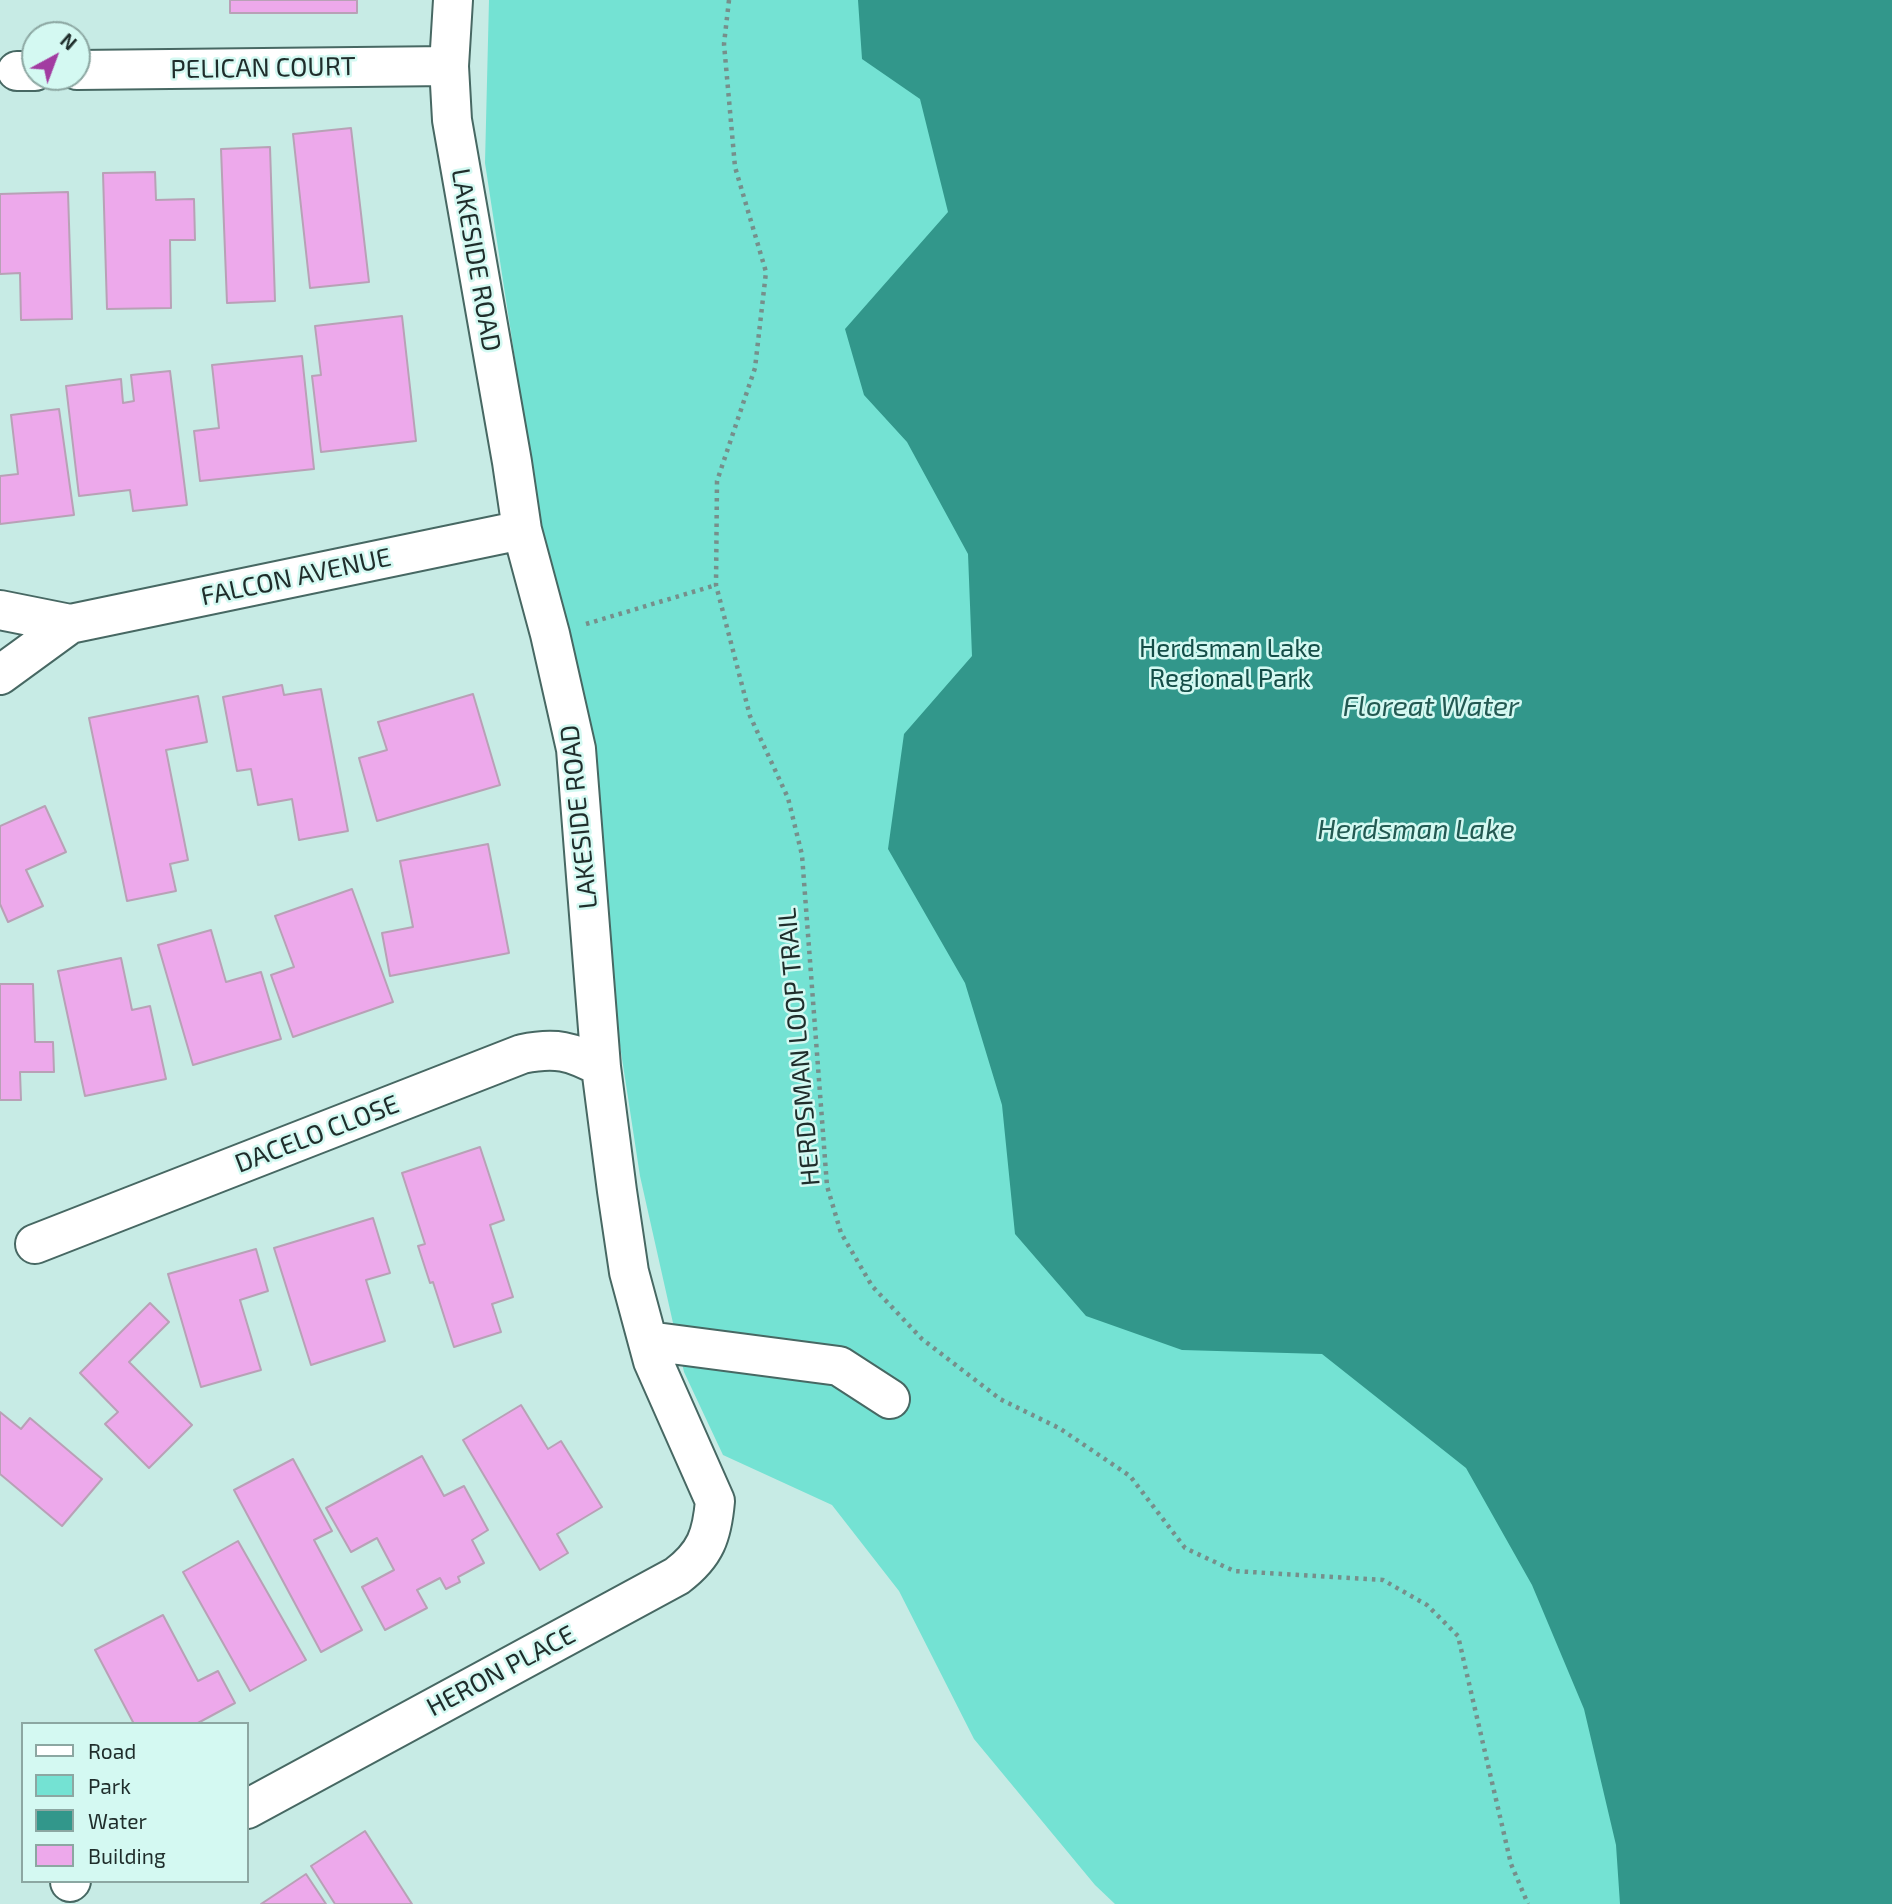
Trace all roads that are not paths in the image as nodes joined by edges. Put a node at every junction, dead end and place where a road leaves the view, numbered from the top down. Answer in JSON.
{"nodes":[{"id":1,"x":453,"y":0,"type":"edge"},
{"id":2,"x":449,"y":66,"type":"junction"},
{"id":3,"x":91,"y":70,"type":"edge"},
{"id":4,"x":522,"y":530,"type":"junction"},
{"id":5,"x":0,"y":610,"type":"edge"},
{"id":6,"x":70,"y":624,"type":"junction"},
{"id":7,"x":0,"y":675,"type":"edge"},
{"id":8,"x":601,"y":1067,"type":"junction"},
{"id":9,"x":35,"y":1244,"type":"dead end"},
{"id":10,"x":648,"y":1341,"type":"junction"},
{"id":11,"x":890,"y":1399,"type":"dead end"},
{"id":12,"x":715,"y":1501,"type":"joint"},
{"id":13,"x":248,"y":1808,"type":"edge"}],
"edges":[{"from":1,"to":2,"type":"street","name":"LAKESIDE ROAD"},
{"from":2,"to":3,"type":"street","name":"PELICAN COURT"},
{"from":2,"to":4,"type":"street","name":"LAKESIDE ROAD"},
{"from":4,"to":6,"type":"street","name":"FALCON AVENUE"},
{"from":4,"to":8,"type":"street","name":"LAKESIDE ROAD"},
{"from":5,"to":6,"type":"street","name":"FALCON AVENUE"},
{"from":6,"to":7,"type":"street","name":"FALCON AVENUE"},
{"from":8,"to":9,"type":"street","name":"DACELO CLOSE"},
{"from":8,"to":10,"type":"street","name":"LAKESIDE ROAD"},
{"from":10,"to":11,"type":"street"},
{"from":10,"to":12,"type":"street","name":"LAKESIDE ROAD"},
{"from":12,"to":13,"type":"street","name":"HERON PLACE"}]}
